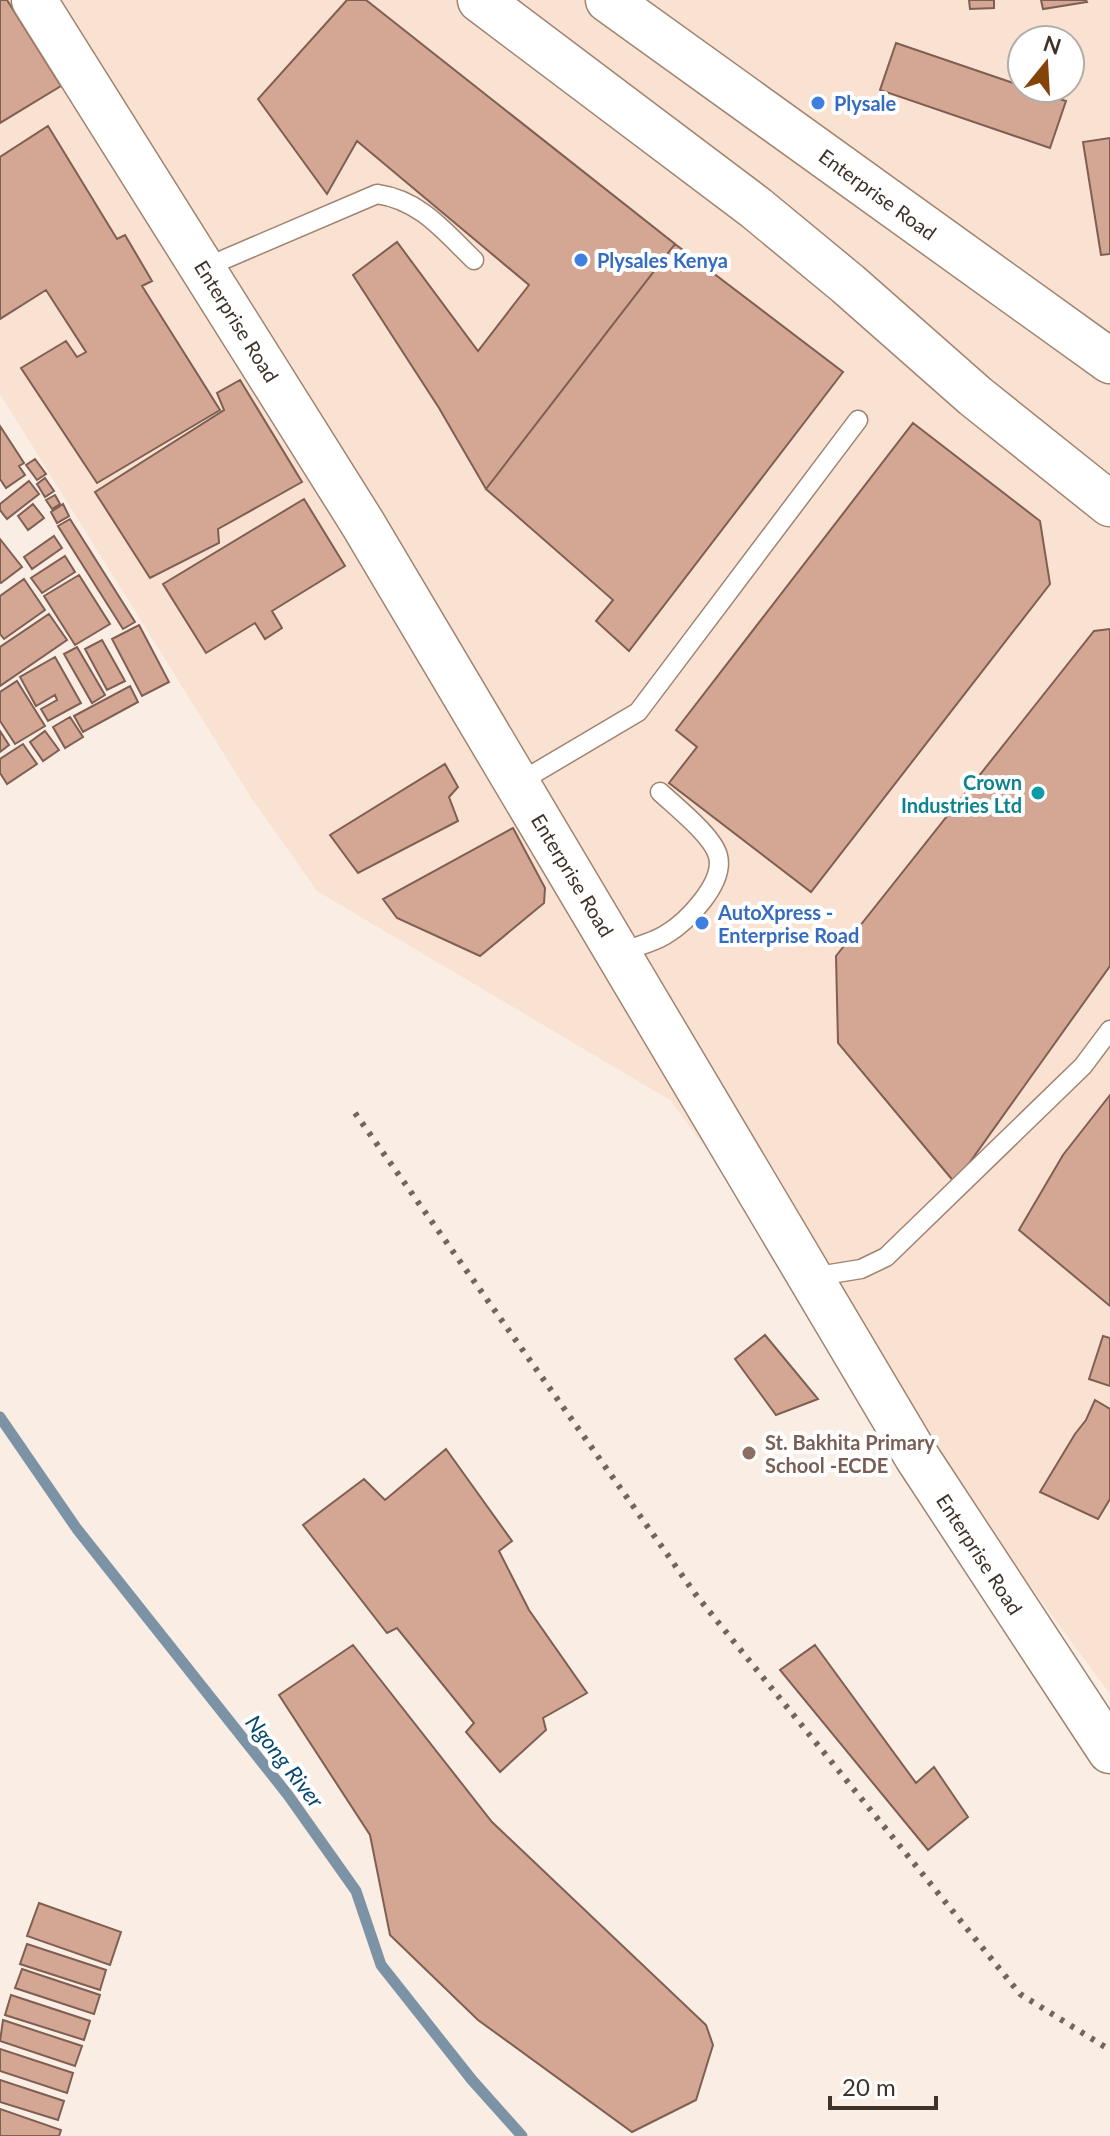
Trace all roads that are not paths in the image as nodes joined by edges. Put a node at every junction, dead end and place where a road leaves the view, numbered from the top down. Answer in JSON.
{"nodes":[{"id":1,"x":34,"y":0,"type":"edge"},
{"id":2,"x":480,"y":0,"type":"edge"},
{"id":3,"x":608,"y":0,"type":"edge"},
{"id":4,"x":474,"y":260,"type":"dead end"},
{"id":5,"x":204,"y":268,"type":"junction"},
{"id":6,"x":1110,"y":361,"type":"edge"},
{"id":7,"x":858,"y":420,"type":"dead end"},
{"id":8,"x":1110,"y":504,"type":"edge"},
{"id":9,"x":518,"y":783,"type":"junction"},
{"id":10,"x":660,"y":792,"type":"dead end"},
{"id":11,"x":619,"y":953,"type":"junction"},
{"id":12,"x":1110,"y":1030,"type":"edge"},
{"id":13,"x":812,"y":1277,"type":"junction"},
{"id":14,"x":1110,"y":1751,"type":"edge"}],
"edges":[{"from":1,"to":5,"type":"main road","name":"Enterprise Road"},
{"from":2,"to":8,"type":"main road"},
{"from":3,"to":6,"type":"main road","name":"Enterprise Road"},
{"from":4,"to":5,"type":"lane"},
{"from":5,"to":9,"type":"main road","name":"Enterprise Road"},
{"from":7,"to":9,"type":"lane"},
{"from":9,"to":11,"type":"main road","name":"Enterprise Road"},
{"from":10,"to":11,"type":"lane"},
{"from":11,"to":13,"type":"main road","name":"Enterprise Road"},
{"from":12,"to":13,"type":"lane"},
{"from":13,"to":14,"type":"main road","name":"Enterprise Road"}]}
